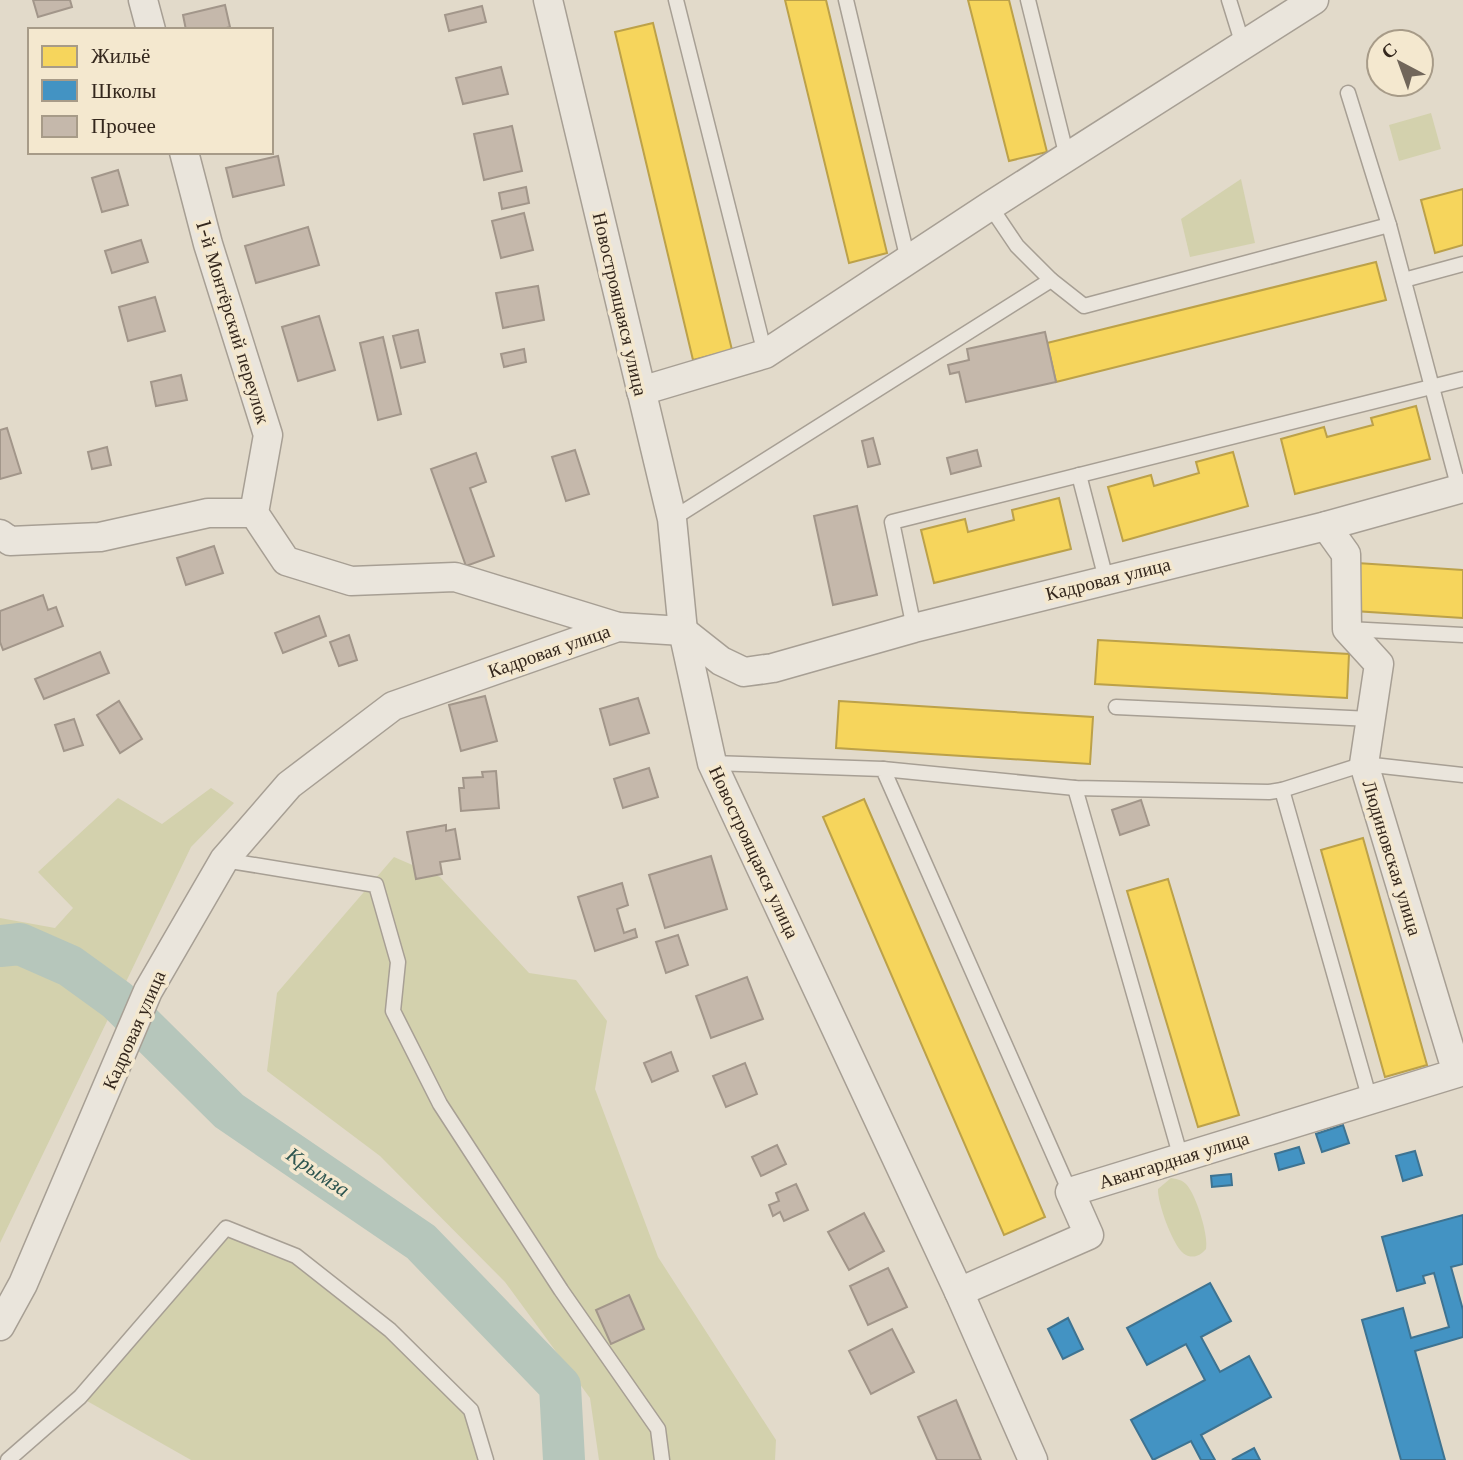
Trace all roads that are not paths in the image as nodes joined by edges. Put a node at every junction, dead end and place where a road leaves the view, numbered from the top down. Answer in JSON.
{"nodes":[{"id":1,"x":143,"y":0,"type":"edge"},
{"id":2,"x":676,"y":0,"type":"edge"},
{"id":3,"x":846,"y":0,"type":"edge"},
{"id":4,"x":1028,"y":0,"type":"edge"},
{"id":5,"x":1229,"y":0,"type":"edge"},
{"id":6,"x":1314,"y":0,"type":"edge"},
{"id":7,"x":553,"y":2,"type":"edge"},
{"id":8,"x":150,"y":28,"type":"edge"},
{"id":9,"x":1243,"y":45,"type":"junction"},
{"id":10,"x":1348,"y":93,"type":"dead end"},
{"id":11,"x":185,"y":154,"type":"edge"},
{"id":12,"x":1067,"y":157,"type":"junction"},
{"id":13,"x":990,"y":206,"type":"junction"},
{"id":14,"x":1389,"y":225,"type":"junction"},
{"id":15,"x":908,"y":260,"type":"junction"},
{"id":16,"x":1463,"y":264,"type":"edge"},
{"id":17,"x":1051,"y":281,"type":"junction"},
{"id":18,"x":1404,"y":281,"type":"junction"},
{"id":19,"x":765,"y":354,"type":"junction"},
{"id":20,"x":1463,"y":379,"type":"edge"},
{"id":21,"x":1431,"y":388,"type":"junction"},
{"id":22,"x":641,"y":391,"type":"junction"},
{"id":23,"x":1079,"y":475,"type":"junction"},
{"id":24,"x":1461,"y":488,"type":"edge"},
{"id":25,"x":254,"y":513,"type":"junction"},
{"id":26,"x":672,"y":519,"type":"junction"},
{"id":27,"x":1326,"y":526,"type":"junction"},
{"id":28,"x":0,"y":534,"type":"edge"},
{"id":29,"x":1106,"y":579,"type":"junction"},
{"id":30,"x":618,"y":626,"type":"junction"},
{"id":31,"x":914,"y":628,"type":"junction"},
{"id":32,"x":1347,"y":629,"type":"junction"},
{"id":33,"x":683,"y":631,"type":"junction"},
{"id":34,"x":1463,"y":635,"type":"edge"},
{"id":35,"x":1116,"y":707,"type":"dead end"},
{"id":36,"x":1371,"y":719,"type":"junction"},
{"id":37,"x":712,"y":764,"type":"junction"},
{"id":38,"x":1364,"y":764,"type":"junction"},
{"id":39,"x":883,"y":769,"type":"junction"},
{"id":40,"x":1463,"y":775,"type":"edge"},
{"id":41,"x":1075,"y":789,"type":"junction"},
{"id":42,"x":1282,"y":790,"type":"junction"},
{"id":43,"x":223,"y":860,"type":"junction"},
{"id":44,"x":1460,"y":1073,"type":"edge"},
{"id":45,"x":1370,"y":1100,"type":"junction"},
{"id":46,"x":1181,"y":1158,"type":"junction"},
{"id":47,"x":1070,"y":1192,"type":"junction"},
{"id":48,"x":959,"y":1292,"type":"junction"},
{"id":49,"x":0,"y":1326,"type":"edge"},
{"id":50,"x":8,"y":1460,"type":"edge"},
{"id":51,"x":486,"y":1460,"type":"edge"},
{"id":52,"x":662,"y":1460,"type":"edge"},
{"id":53,"x":1033,"y":1460,"type":"edge"}],
"edges":[{"from":1,"to":8,"type":"street"},
{"from":2,"to":19,"type":"lane"},
{"from":3,"to":15,"type":"lane"},
{"from":4,"to":12,"type":"lane"},
{"from":5,"to":9,"type":"lane"},
{"from":6,"to":9,"type":"street"},
{"from":7,"to":22,"type":"street","name":"Новостроящаяся улица"},
{"from":9,"to":12,"type":"street"},
{"from":10,"to":14,"type":"lane"},
{"from":11,"to":25,"type":"street","name":"1-й Монтёрский переулок"},
{"from":12,"to":13,"type":"street"},
{"from":13,"to":15,"type":"street"},
{"from":13,"to":17,"type":"lane"},
{"from":14,"to":17,"type":"lane"},
{"from":14,"to":18,"type":"lane"},
{"from":15,"to":19,"type":"street"},
{"from":16,"to":18,"type":"lane"},
{"from":17,"to":26,"type":"lane"},
{"from":18,"to":21,"type":"lane"},
{"from":19,"to":22,"type":"street"},
{"from":20,"to":21,"type":"lane"},
{"from":21,"to":23,"type":"lane"},
{"from":21,"to":24,"type":"lane"},
{"from":22,"to":26,"type":"street","name":"Новостроящаяся улица"},
{"from":23,"to":29,"type":"lane"},
{"from":23,"to":31,"type":"lane"},
{"from":24,"to":27,"type":"street","name":"Кадровая улица"},
{"from":25,"to":28,"type":"street"},
{"from":25,"to":30,"type":"street"},
{"from":26,"to":33,"type":"street","name":"Новостроящаяся улица"},
{"from":27,"to":29,"type":"street","name":"Кадровая улица"},
{"from":27,"to":32,"type":"street"},
{"from":29,"to":31,"type":"street","name":"Кадровая улица"},
{"from":30,"to":33,"type":"street","name":"Кадровая улица"},
{"from":30,"to":43,"type":"street","name":"Кадровая улица"},
{"from":31,"to":33,"type":"street","name":"Кадровая улица"},
{"from":32,"to":34,"type":"lane"},
{"from":32,"to":36,"type":"street","name":"Людиновская улица"},
{"from":33,"to":37,"type":"street","name":"Новостроящаяся улица"},
{"from":35,"to":36,"type":"lane"},
{"from":36,"to":38,"type":"street","name":"Людиновская улица"},
{"from":37,"to":39,"type":"lane"},
{"from":37,"to":48,"type":"street","name":"Новостроящаяся улица"},
{"from":38,"to":40,"type":"lane"},
{"from":38,"to":42,"type":"lane"},
{"from":38,"to":44,"type":"street","name":"Людиновская улица"},
{"from":39,"to":41,"type":"lane"},
{"from":39,"to":47,"type":"lane"},
{"from":41,"to":42,"type":"lane"},
{"from":41,"to":46,"type":"lane"},
{"from":42,"to":45,"type":"lane"},
{"from":43,"to":49,"type":"street","name":"Кадровая улица"},
{"from":43,"to":52,"type":"lane"},
{"from":44,"to":45,"type":"street","name":"Авангардная улица"},
{"from":45,"to":46,"type":"street","name":"Авангардная улица"},
{"from":46,"to":47,"type":"street","name":"Авангардная улица"},
{"from":47,"to":48,"type":"street"},
{"from":48,"to":53,"type":"street","name":"Новостроящаяся улица"},
{"from":50,"to":51,"type":"lane"}]}
